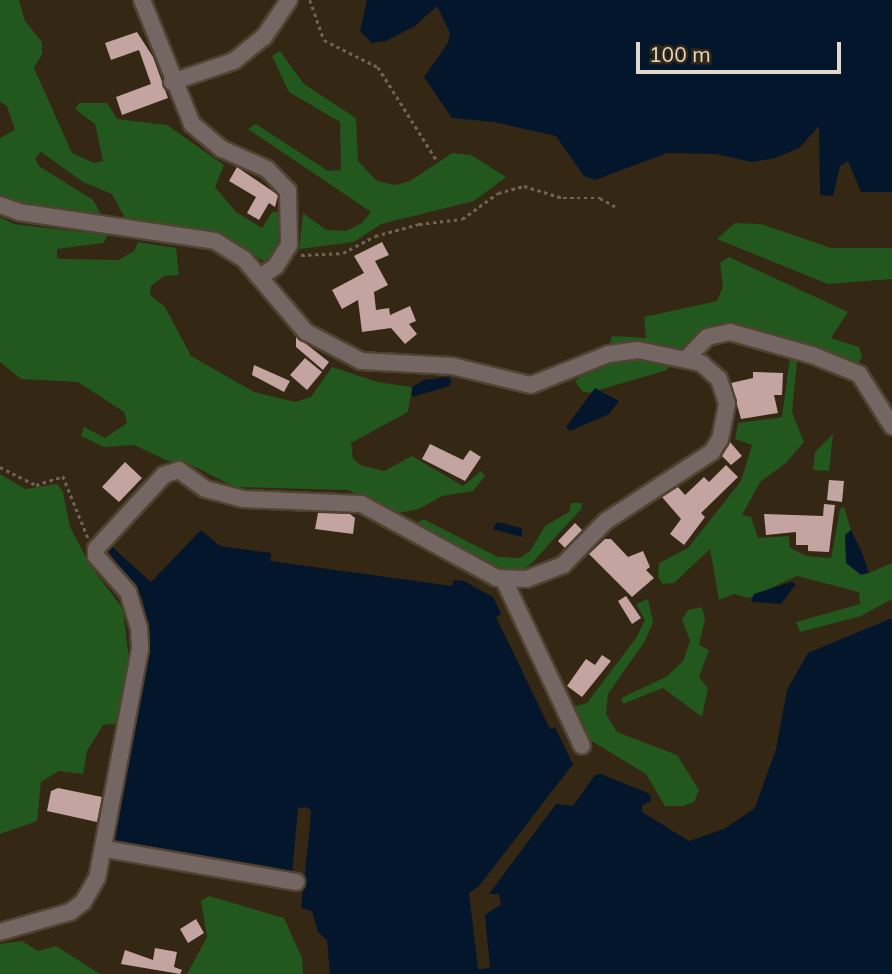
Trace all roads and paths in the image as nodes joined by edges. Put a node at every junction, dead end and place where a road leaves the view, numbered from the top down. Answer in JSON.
{"nodes":[{"id":1,"x":142,"y":0,"type":"edge"},
{"id":2,"x":289,"y":0,"type":"edge"},
{"id":3,"x":310,"y":0,"type":"edge"},
{"id":4,"x":172,"y":82,"type":"junction"},
{"id":5,"x":436,"y":159,"type":"dead end"},
{"id":6,"x":0,"y":205,"type":"edge"},
{"id":7,"x":616,"y":207,"type":"dead end"},
{"id":8,"x":285,"y":256,"type":"junction"},
{"id":9,"x":260,"y":277,"type":"junction"},
{"id":10,"x":687,"y":358,"type":"junction"},
{"id":11,"x":892,"y":426,"type":"edge"},
{"id":12,"x":0,"y":467,"type":"edge"},
{"id":13,"x":96,"y":550,"type":"junction"},
{"id":14,"x":504,"y":580,"type":"junction"},
{"id":15,"x":582,"y":746,"type":"dead end"},
{"id":16,"x":105,"y":849,"type":"junction"},
{"id":17,"x":296,"y":882,"type":"dead end"},
{"id":18,"x":0,"y":932,"type":"edge"}],
"edges":[{"from":1,"to":4,"type":"street"},
{"from":2,"to":4,"type":"street"},
{"from":3,"to":5,"type":"path"},
{"from":4,"to":8,"type":"street"},
{"from":6,"to":9,"type":"street"},
{"from":7,"to":8,"type":"path"},
{"from":8,"to":9,"type":"street"},
{"from":9,"to":10,"type":"street"},
{"from":10,"to":11,"type":"street"},
{"from":10,"to":14,"type":"street"},
{"from":12,"to":13,"type":"path"},
{"from":13,"to":14,"type":"street"},
{"from":13,"to":16,"type":"street"},
{"from":14,"to":15,"type":"street"},
{"from":16,"to":17,"type":"street"},
{"from":16,"to":18,"type":"street"}]}
